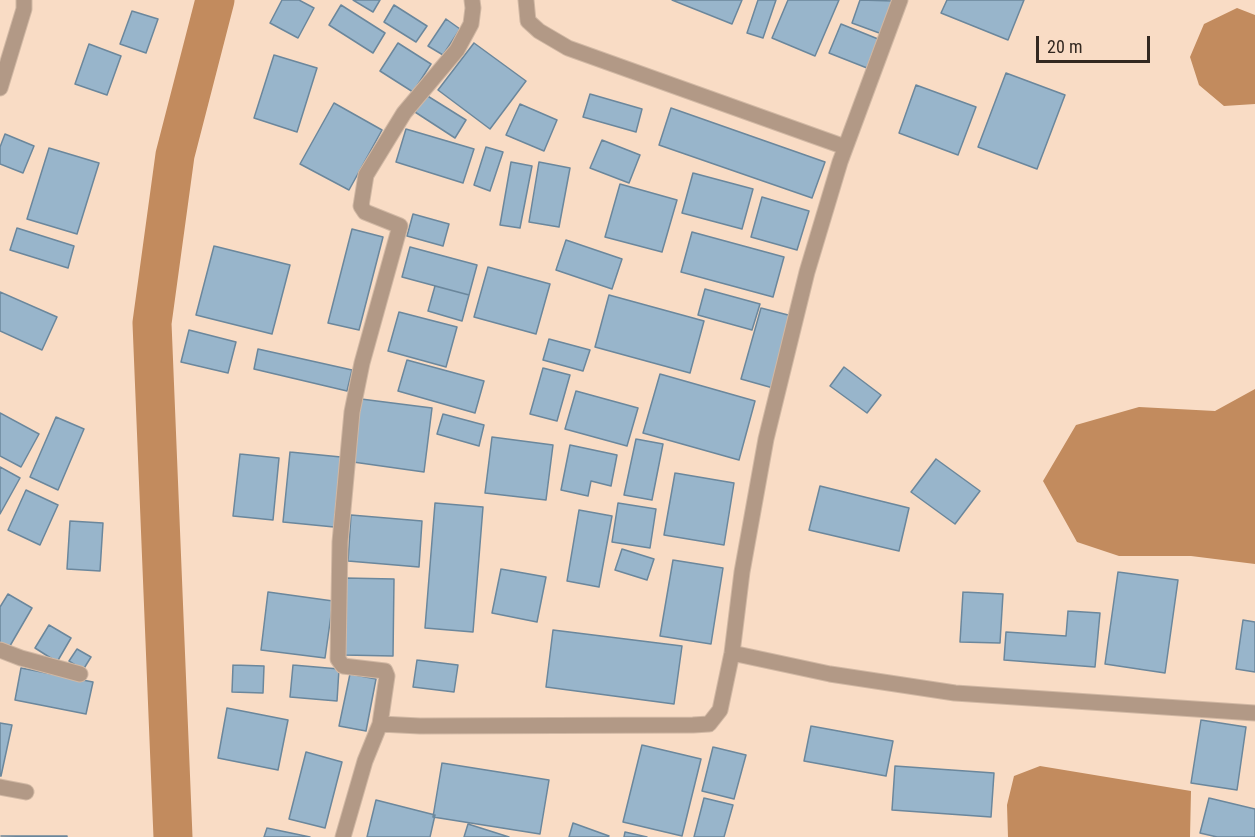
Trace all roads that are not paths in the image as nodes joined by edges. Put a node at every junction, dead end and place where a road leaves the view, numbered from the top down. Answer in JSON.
{"nodes":[{"id":1,"x":24,"y":0,"type":"edge"},
{"id":2,"x":472,"y":0,"type":"edge"},
{"id":3,"x":526,"y":0,"type":"edge"},
{"id":4,"x":900,"y":0,"type":"edge"},
{"id":5,"x":0,"y":88,"type":"edge"},
{"id":6,"x":846,"y":147,"type":"junction"},
{"id":7,"x":0,"y":650,"type":"edge"},
{"id":8,"x":732,"y":653,"type":"junction"},
{"id":9,"x":80,"y":674,"type":"dead end"},
{"id":10,"x":1255,"y":713,"type":"edge"},
{"id":11,"x":380,"y":724,"type":"junction"},
{"id":12,"x":0,"y":787,"type":"edge"},
{"id":13,"x":26,"y":792,"type":"dead end"},
{"id":14,"x":343,"y":837,"type":"edge"}],
"edges":[{"from":1,"to":5,"type":"street"},
{"from":2,"to":11,"type":"street"},
{"from":3,"to":6,"type":"street"},
{"from":4,"to":6,"type":"street"},
{"from":6,"to":8,"type":"street"},
{"from":7,"to":9,"type":"street"},
{"from":8,"to":10,"type":"street"},
{"from":8,"to":11,"type":"street"},
{"from":11,"to":14,"type":"street"},
{"from":12,"to":13,"type":"street"}]}
